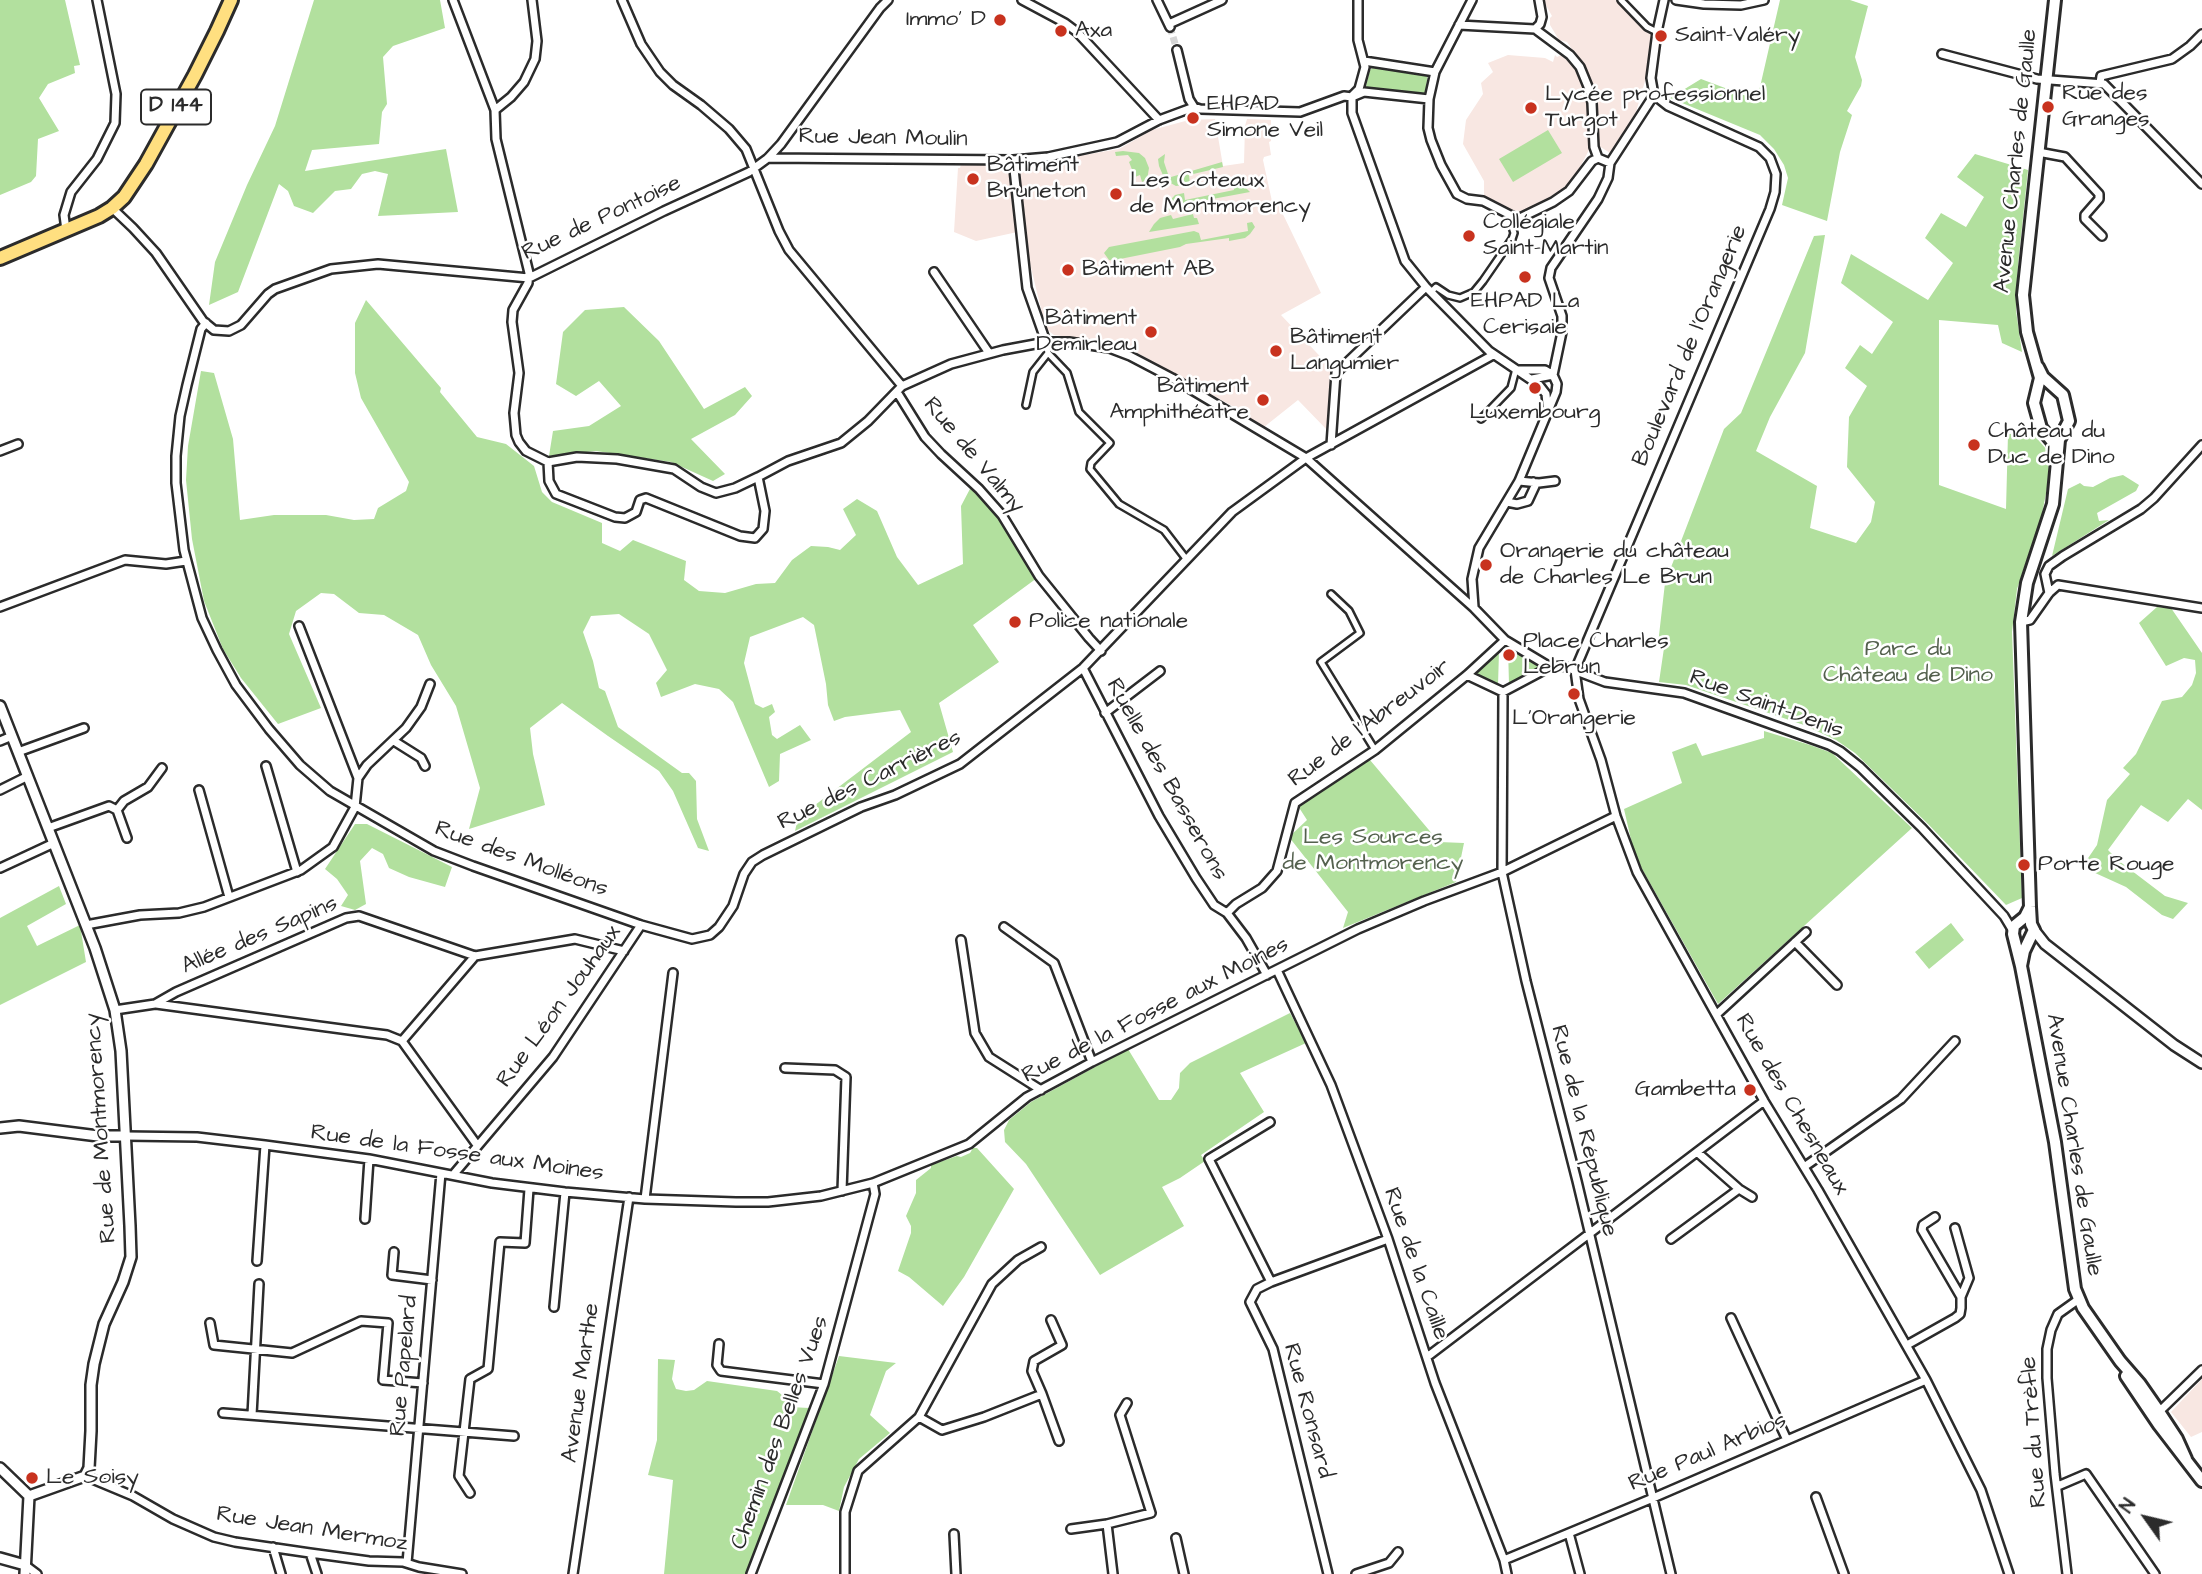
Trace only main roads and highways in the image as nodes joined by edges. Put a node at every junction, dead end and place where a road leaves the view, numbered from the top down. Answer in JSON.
{"nodes":[{"id":1,"x":231,"y":0,"type":"edge"},
{"id":2,"x":2055,"y":0,"type":"edge"},
{"id":3,"x":0,"y":258,"type":"edge"},
{"id":4,"x":2038,"y":367,"type":"junction"},
{"id":5,"x":2052,"y":386,"type":"junction"},
{"id":6,"x":2038,"y":391,"type":"junction"},
{"id":7,"x":2043,"y":431,"type":"junction"},
{"id":8,"x":2063,"y":433,"type":"junction"},
{"id":9,"x":2058,"y":456,"type":"junction"},
{"id":10,"x":2202,"y":1481,"type":"edge"}],
"edges":[{"from":1,"to":3,"type":"main road","number":"D 144"},
{"from":2,"to":4,"type":"main road","name":"Avenue Charles de Gaulle"},
{"from":4,"to":5,"type":"main road","name":"Avenue Charles de Gaulle"},
{"from":4,"to":6,"type":"main road","name":"Avenue Charles de Gaulle"},
{"from":5,"to":6,"type":"main road"},
{"from":5,"to":8,"type":"main road","name":"Avenue Charles de Gaulle"},
{"from":6,"to":7,"type":"main road","name":"Avenue Charles de Gaulle"},
{"from":7,"to":8,"type":"main road"},
{"from":7,"to":9,"type":"main road","name":"Avenue Charles de Gaulle"},
{"from":8,"to":9,"type":"main road","name":"Avenue Charles de Gaulle"},
{"from":9,"to":10,"type":"main road","name":"Avenue Charles de Gaulle"}]}
